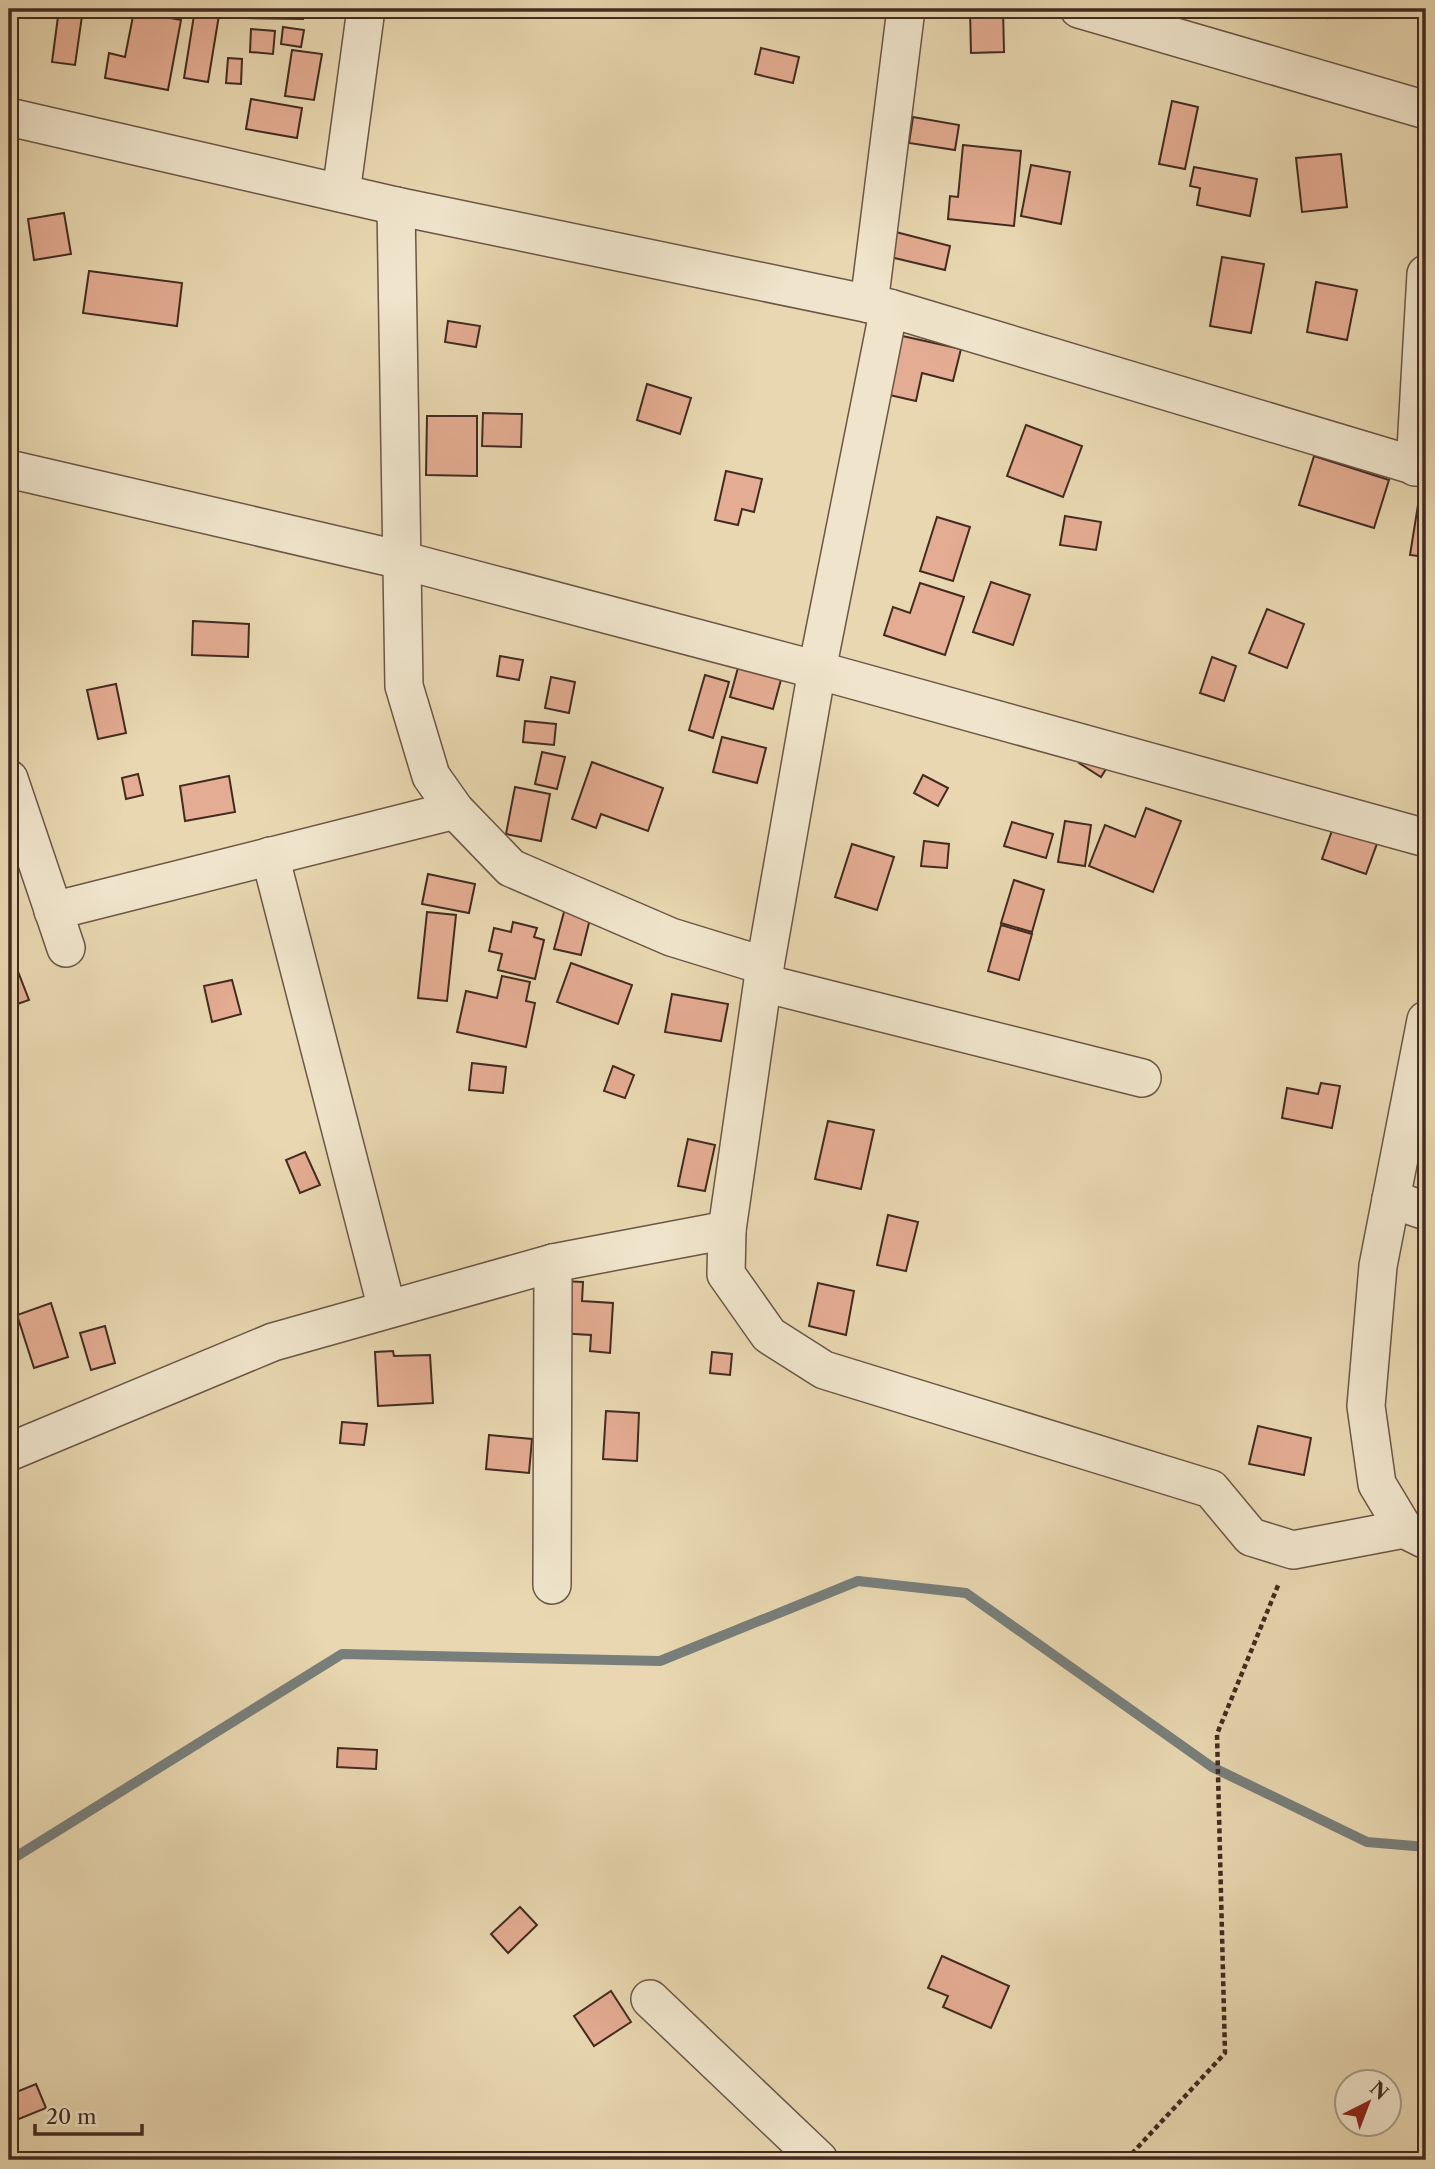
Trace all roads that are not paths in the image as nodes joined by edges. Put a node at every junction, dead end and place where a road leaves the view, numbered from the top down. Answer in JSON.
{"nodes":[{"id":1,"x":366,"y":9,"type":"edge"},
{"id":2,"x":906,"y":9,"type":"edge"},
{"id":3,"x":1079,"y":9,"type":"edge"},
{"id":4,"x":1426,"y":110,"type":"edge"},
{"id":5,"x":9,"y":117,"type":"edge"},
{"id":6,"x":341,"y":193,"type":"junction"},
{"id":7,"x":396,"y":206,"type":"junction"},
{"id":8,"x":1426,"y":274,"type":"edge"},
{"id":9,"x":879,"y":306,"type":"junction"},
{"id":10,"x":1421,"y":468,"type":"edge"},
{"id":11,"x":9,"y":469,"type":"edge"},
{"id":12,"x":401,"y":560,"type":"junction"},
{"id":13,"x":817,"y":670,"type":"junction"},
{"id":14,"x":9,"y":779,"type":"edge"},
{"id":15,"x":455,"y":810,"type":"junction"},
{"id":16,"x":1426,"y":838,"type":"edge"},
{"id":17,"x":270,"y":856,"type":"junction"},
{"id":18,"x":53,"y":911,"type":"junction"},
{"id":19,"x":66,"y":948,"type":"dead end"},
{"id":20,"x":764,"y":975,"type":"junction"},
{"id":21,"x":1426,"y":1020,"type":"edge"},
{"id":22,"x":1142,"y":1078,"type":"dead end"},
{"id":23,"x":1391,"y":1199,"type":"junction"},
{"id":24,"x":1426,"y":1212,"type":"edge"},
{"id":25,"x":727,"y":1230,"type":"junction"},
{"id":26,"x":553,"y":1263,"type":"junction"},
{"id":27,"x":387,"y":1309,"type":"junction"},
{"id":28,"x":9,"y":1452,"type":"edge"},
{"id":29,"x":1415,"y":1535,"type":"edge"},
{"id":30,"x":552,"y":1585,"type":"dead end"},
{"id":31,"x":650,"y":1999,"type":"dead end"},
{"id":32,"x":819,"y":2160,"type":"edge"}],
"edges":[{"from":1,"to":6,"type":"street"},
{"from":2,"to":9,"type":"street"},
{"from":3,"to":4,"type":"street"},
{"from":5,"to":6,"type":"street"},
{"from":6,"to":7,"type":"street"},
{"from":7,"to":9,"type":"street"},
{"from":7,"to":12,"type":"street"},
{"from":8,"to":10,"type":"street"},
{"from":9,"to":10,"type":"street"},
{"from":9,"to":13,"type":"street"},
{"from":11,"to":12,"type":"street"},
{"from":12,"to":13,"type":"street"},
{"from":12,"to":15,"type":"street"},
{"from":13,"to":16,"type":"street"},
{"from":13,"to":20,"type":"street"},
{"from":14,"to":18,"type":"street"},
{"from":15,"to":17,"type":"street"},
{"from":15,"to":20,"type":"street"},
{"from":17,"to":18,"type":"street"},
{"from":17,"to":27,"type":"street"},
{"from":18,"to":19,"type":"street"},
{"from":20,"to":22,"type":"street"},
{"from":20,"to":25,"type":"street"},
{"from":21,"to":23,"type":"street"},
{"from":23,"to":24,"type":"street"},
{"from":23,"to":29,"type":"street"},
{"from":25,"to":26,"type":"street"},
{"from":25,"to":29,"type":"street"},
{"from":26,"to":27,"type":"street"},
{"from":26,"to":30,"type":"street"},
{"from":27,"to":28,"type":"street"},
{"from":31,"to":32,"type":"street"}]}
